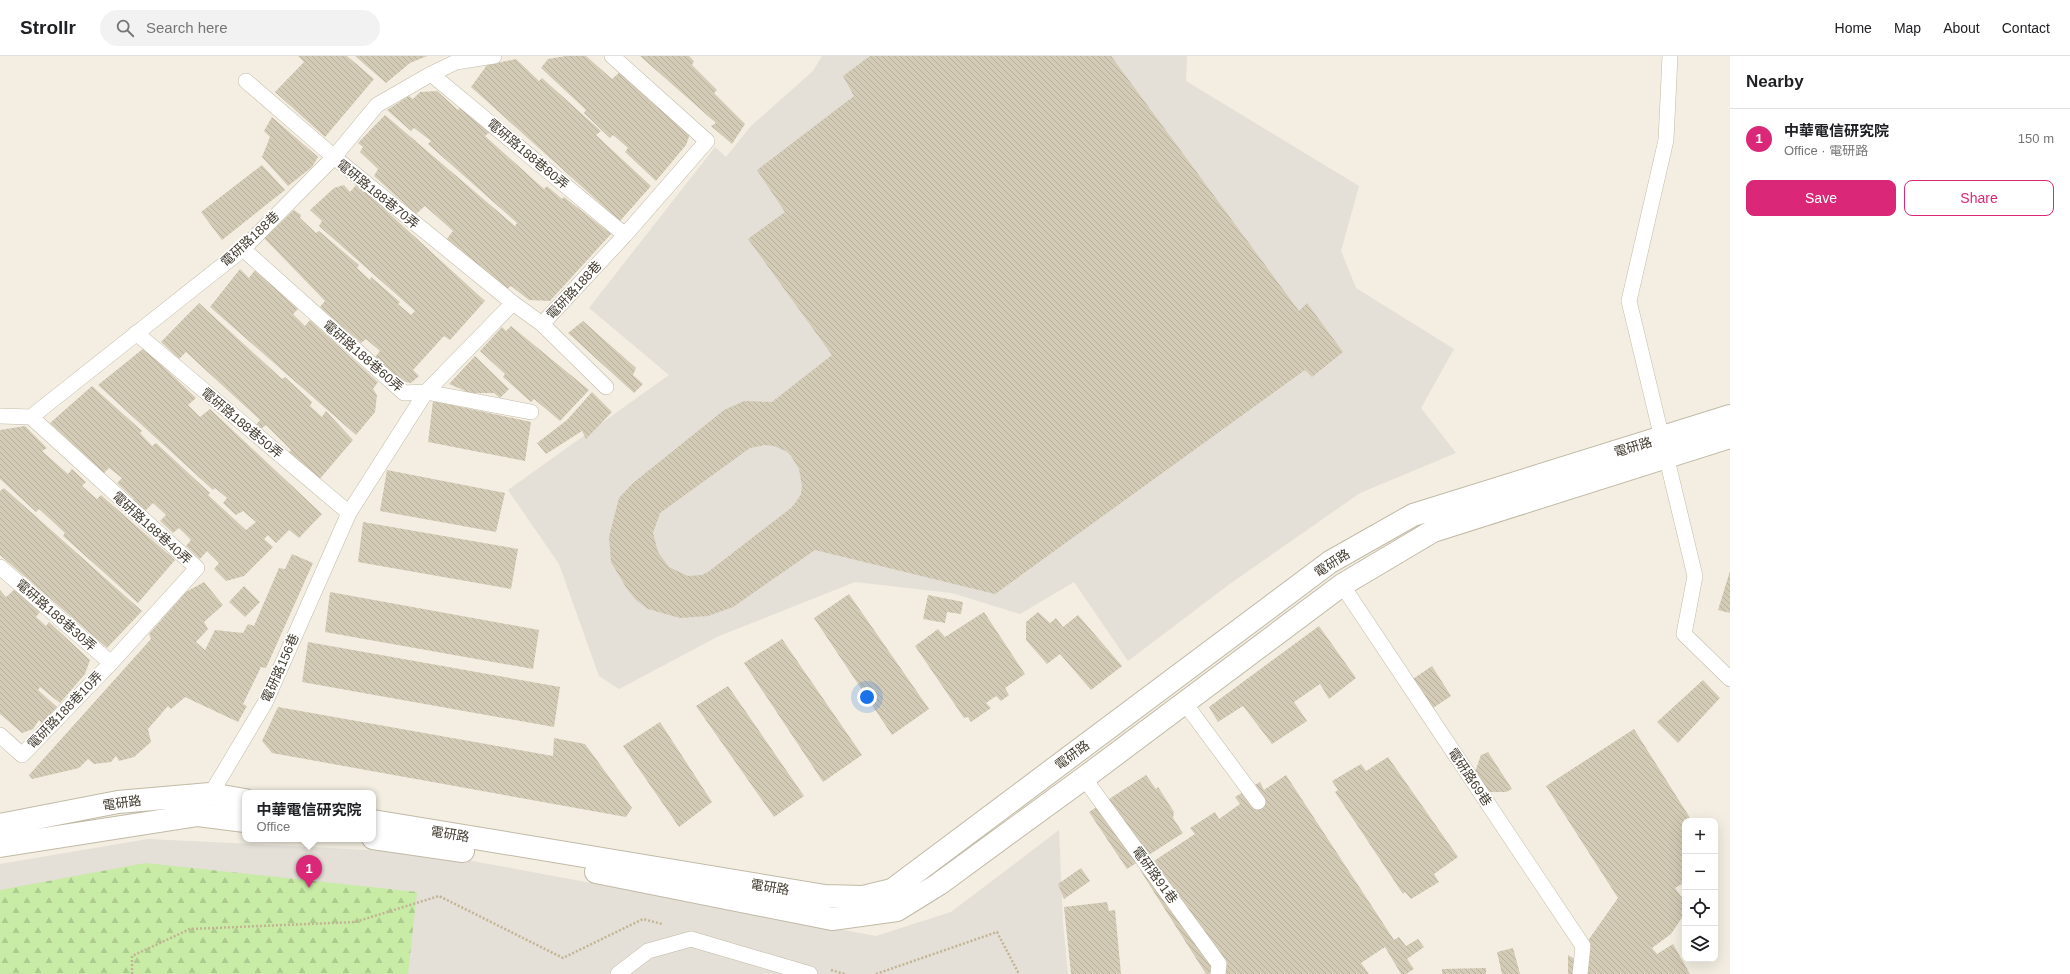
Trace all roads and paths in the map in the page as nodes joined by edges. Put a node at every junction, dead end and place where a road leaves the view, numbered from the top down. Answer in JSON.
{"nodes":[{"id":1,"x":494,"y":56,"type":"edge"},
{"id":2,"x":612,"y":56,"type":"edge"},
{"id":3,"x":1670,"y":56,"type":"edge"},
{"id":4,"x":455,"y":59,"type":"edge"},
{"id":5,"x":431,"y":74,"type":"junction"},
{"id":6,"x":246,"y":81,"type":"dead end"},
{"id":7,"x":334,"y":157,"type":"junction"},
{"id":8,"x":625,"y":235,"type":"junction"},
{"id":9,"x":243,"y":249,"type":"junction"},
{"id":10,"x":512,"y":303,"type":"junction"},
{"id":11,"x":542,"y":324,"type":"junction"},
{"id":12,"x":136,"y":333,"type":"junction"},
{"id":13,"x":606,"y":387,"type":"dead end"},
{"id":14,"x":426,"y":392,"type":"junction"},
{"id":15,"x":531,"y":412,"type":"dead end"},
{"id":16,"x":0,"y":416,"type":"edge"},
{"id":17,"x":1730,"y":416,"type":"edge"},
{"id":18,"x":31,"y":418,"type":"junction"},
{"id":19,"x":1730,"y":437,"type":"edge"},
{"id":20,"x":1663,"y":447,"type":"junction"},
{"id":21,"x":348,"y":513,"type":"junction"},
{"id":22,"x":0,"y":567,"type":"edge"},
{"id":23,"x":1342,"y":585,"type":"junction"},
{"id":24,"x":111,"y":663,"type":"junction"},
{"id":25,"x":1730,"y":679,"type":"edge"},
{"id":26,"x":1184,"y":702,"type":"junction"},
{"id":27,"x":0,"y":736,"type":"edge"},
{"id":28,"x":1084,"y":778,"type":"junction"},
{"id":29,"x":210,"y":794,"type":"junction"},
{"id":30,"x":242,"y":799,"type":"edge"},
{"id":31,"x":1258,"y":802,"type":"dead end"},
{"id":32,"x":198,"y":815,"type":"junction"},
{"id":33,"x":242,"y":821,"type":"edge"},
{"id":34,"x":376,"y":821,"type":"edge"},
{"id":35,"x":0,"y":825,"type":"edge"},
{"id":36,"x":376,"y":838,"type":"edge"},
{"id":37,"x":0,"y":846,"type":"edge"},
{"id":38,"x":666,"y":925,"type":"dead end"},
{"id":39,"x":830,"y":970,"type":"dead end"},
{"id":40,"x":132,"y":974,"type":"edge"},
{"id":41,"x":618,"y":974,"type":"edge"},
{"id":42,"x":810,"y":974,"type":"edge"},
{"id":43,"x":844,"y":974,"type":"edge"},
{"id":44,"x":876,"y":974,"type":"edge"},
{"id":45,"x":1019,"y":974,"type":"edge"},
{"id":46,"x":1218,"y":974,"type":"edge"},
{"id":47,"x":1580,"y":974,"type":"edge"}],
"edges":[{"from":1,"to":4,"type":"lane","name":"電研路188巷"},
{"from":2,"to":8,"type":"lane","name":"電研路188巷"},
{"from":3,"to":20,"type":"lane"},
{"from":4,"to":5,"type":"lane","name":"電研路188巷"},
{"from":5,"to":7,"type":"lane","name":"電研路188巷"},
{"from":5,"to":8,"type":"lane","name":"電研路188巷80弄"},
{"from":6,"to":7,"type":"lane","name":"電研路188巷70弄"},
{"from":7,"to":9,"type":"lane","name":"電研路188巷"},
{"from":7,"to":10,"type":"lane","name":"電研路188巷70弄"},
{"from":8,"to":11,"type":"lane","name":"電研路188巷"},
{"from":9,"to":12,"type":"lane","name":"電研路188巷"},
{"from":9,"to":14,"type":"lane","name":"電研路188巷60弄"},
{"from":10,"to":11,"type":"lane","name":"電研路188巷"},
{"from":10,"to":14,"type":"lane"},
{"from":11,"to":13,"type":"lane"},
{"from":12,"to":18,"type":"lane","name":"電研路188巷"},
{"from":12,"to":21,"type":"lane","name":"電研路188巷50弄"},
{"from":14,"to":15,"type":"lane","name":"電研路188巷60弄"},
{"from":14,"to":21,"type":"lane"},
{"from":16,"to":18,"type":"lane"},
{"from":17,"to":20,"type":"street","name":"電研路"},
{"from":18,"to":24,"type":"lane","name":"電研路188巷40弄"},
{"from":19,"to":20,"type":"street","name":"電研路"},
{"from":20,"to":23,"type":"street","name":"電研路"},
{"from":20,"to":25,"type":"lane"},
{"from":20,"to":34,"type":"street","name":"電研路"},
{"from":21,"to":29,"type":"lane","name":"電研路156巷"},
{"from":22,"to":24,"type":"lane","name":"電研路188巷30弄"},
{"from":23,"to":26,"type":"street","name":"電研路"},
{"from":23,"to":47,"type":"lane","name":"電研路69巷"},
{"from":24,"to":27,"type":"lane","name":"電研路188巷10弄"},
{"from":26,"to":28,"type":"street","name":"電研路"},
{"from":26,"to":31,"type":"lane"},
{"from":28,"to":36,"type":"street","name":"電研路"},
{"from":28,"to":46,"type":"lane","name":"電研路91巷"},
{"from":29,"to":30,"type":"street","name":"電研路"},
{"from":29,"to":32,"type":"lane","name":"電研路156巷"},
{"from":29,"to":35,"type":"street","name":"電研路"},
{"from":32,"to":33,"type":"street","name":"電研路"},
{"from":32,"to":37,"type":"street","name":"電研路"},
{"from":38,"to":40,"type":"path"},
{"from":39,"to":43,"type":"path"},
{"from":41,"to":42,"type":"lane"},
{"from":44,"to":45,"type":"path"}]}
